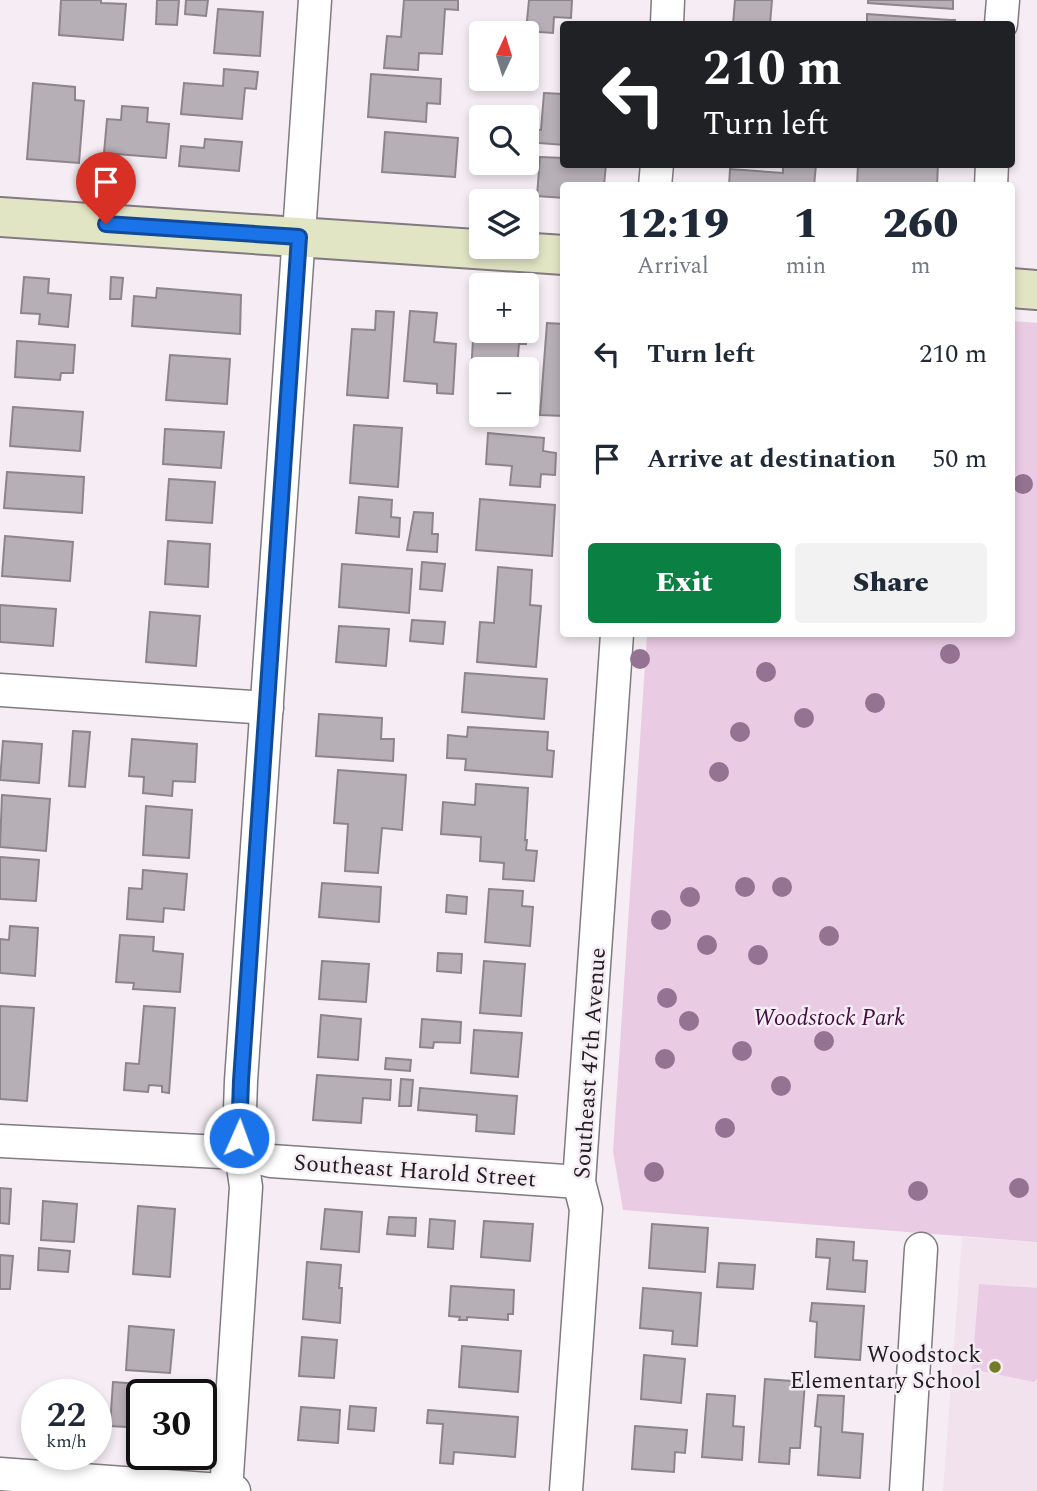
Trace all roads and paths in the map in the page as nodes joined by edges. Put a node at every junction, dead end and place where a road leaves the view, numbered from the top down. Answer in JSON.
{"nodes":[{"id":1,"x":315,"y":0,"type":"edge"},
{"id":2,"x":668,"y":0,"type":"edge"},
{"id":3,"x":1003,"y":0,"type":"edge"},
{"id":4,"x":667,"y":21,"type":"edge"},
{"id":5,"x":1002,"y":21,"type":"edge"},
{"id":6,"x":0,"y":217,"type":"edge"},
{"id":7,"x":299,"y":237,"type":"junction"},
{"id":8,"x":560,"y":255,"type":"edge"},
{"id":9,"x":1015,"y":288,"type":"edge"},
{"id":10,"x":1037,"y":290,"type":"edge"},
{"id":11,"x":617,"y":637,"type":"edge"},
{"id":12,"x":0,"y":691,"type":"edge"},
{"id":13,"x":267,"y":708,"type":"junction"},
{"id":14,"x":0,"y":1141,"type":"edge"},
{"id":15,"x":241,"y":1153,"type":"junction"},
{"id":16,"x":579,"y":1182,"type":"junction"},
{"id":17,"x":921,"y":1249,"type":"dead end"},
{"id":18,"x":0,"y":1474,"type":"edge"},
{"id":19,"x":226,"y":1491,"type":"edge"},
{"id":20,"x":234,"y":1491,"type":"edge"},
{"id":21,"x":566,"y":1491,"type":"edge"},
{"id":22,"x":906,"y":1491,"type":"edge"}],
"edges":[{"from":1,"to":7,"type":"street"},
{"from":2,"to":4,"type":"street"},
{"from":3,"to":5,"type":"street"},
{"from":6,"to":7,"type":"street"},
{"from":7,"to":8,"type":"street"},
{"from":7,"to":13,"type":"street"},
{"from":9,"to":10,"type":"street"},
{"from":11,"to":16,"type":"street","name":"Southeast 47th Avenue"},
{"from":12,"to":13,"type":"street"},
{"from":13,"to":15,"type":"street"},
{"from":14,"to":15,"type":"street","name":"Southeast Harold Street"},
{"from":15,"to":16,"type":"street","name":"Southeast Harold Street"},
{"from":15,"to":19,"type":"street"},
{"from":16,"to":21,"type":"street","name":"Southeast 47th Avenue"},
{"from":17,"to":22,"type":"street"},
{"from":18,"to":19,"type":"street"},
{"from":19,"to":20,"type":"street"}]}
